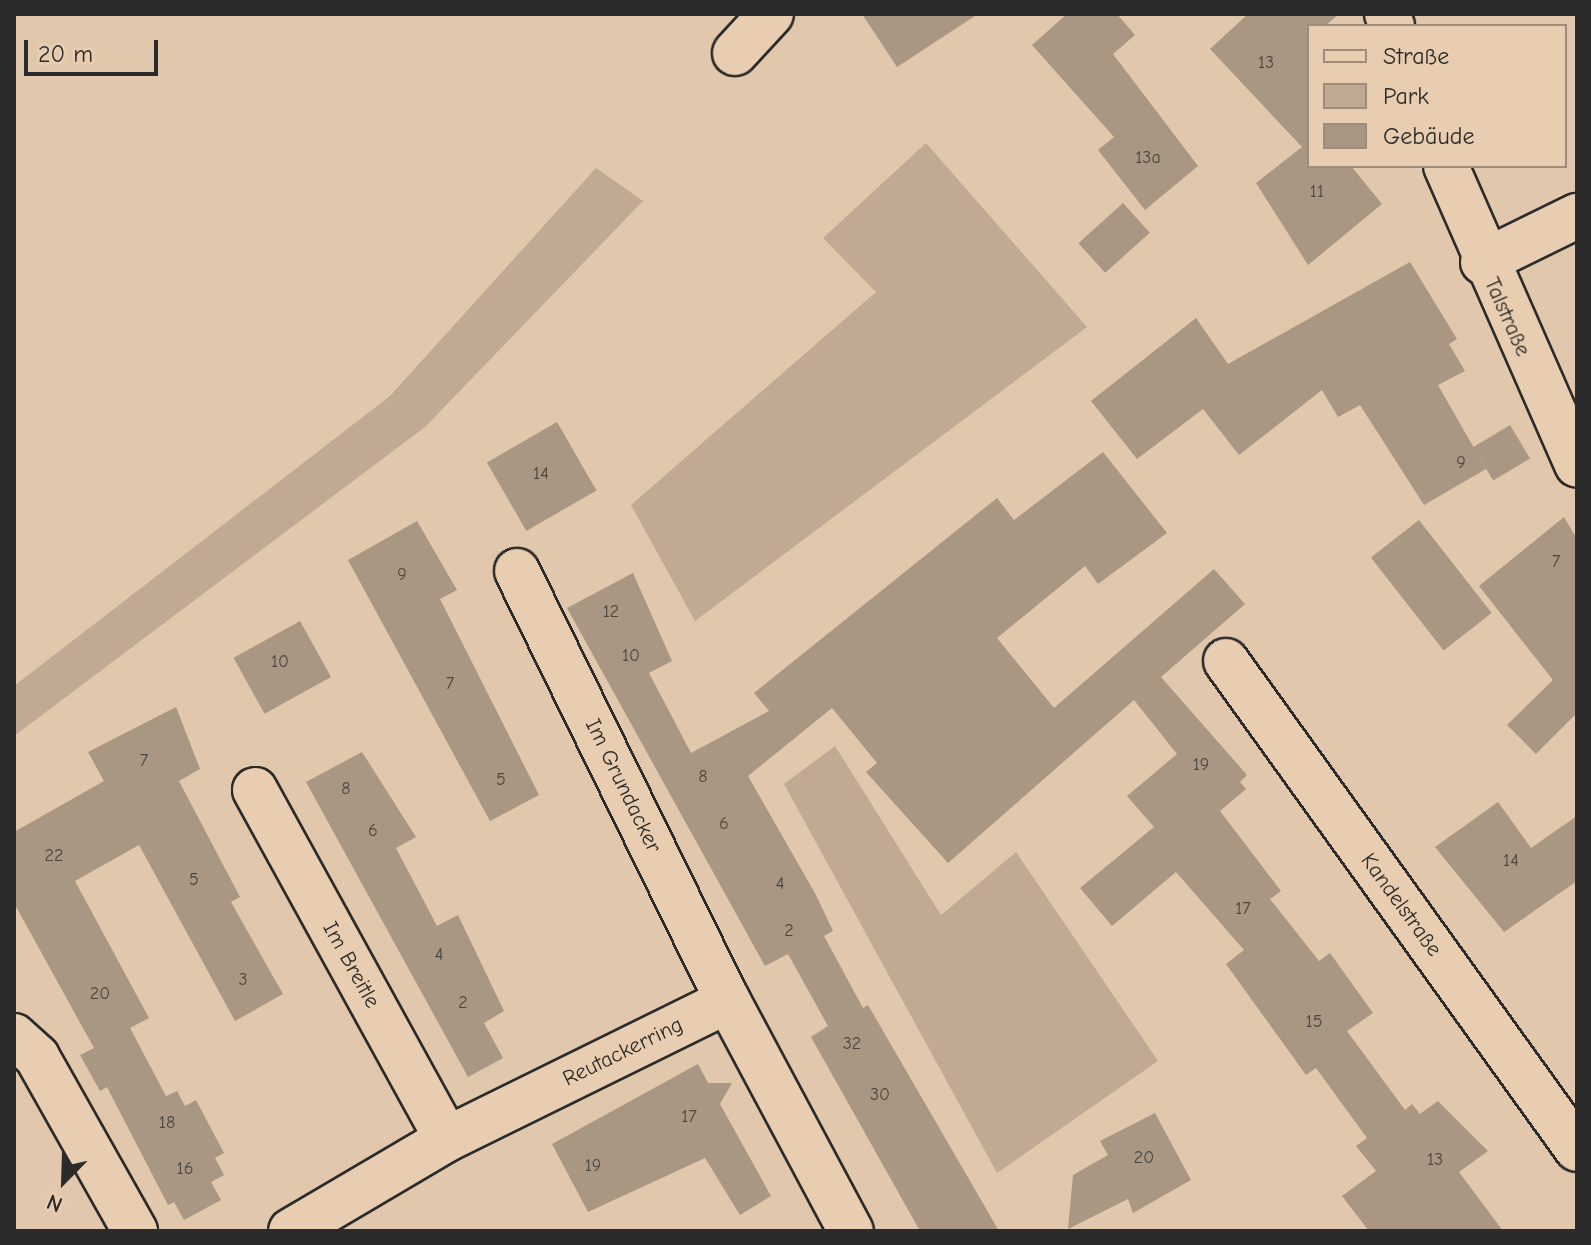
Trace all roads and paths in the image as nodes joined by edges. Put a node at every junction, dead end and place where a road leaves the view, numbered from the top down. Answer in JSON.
{"nodes":[{"id":1,"x":771,"y":14,"type":"edge"},
{"id":2,"x":735,"y":53,"type":"dead end"},
{"id":3,"x":1447,"y":168,"type":"edge"},
{"id":4,"x":1577,"y":216,"type":"edge"},
{"id":5,"x":1483,"y":262,"type":"junction"},
{"id":6,"x":1577,"y":465,"type":"edge"},
{"id":7,"x":517,"y":571,"type":"dead end"},
{"id":8,"x":1226,"y":661,"type":"dead end"},
{"id":9,"x":255,"y":790,"type":"dead end"},
{"id":10,"x":728,"y":1001,"type":"junction"},
{"id":11,"x":14,"y":1036,"type":"edge"},
{"id":12,"x":447,"y":1139,"type":"junction"},
{"id":13,"x":1577,"y":1149,"type":"edge"},
{"id":14,"x":135,"y":1231,"type":"edge"},
{"id":15,"x":291,"y":1231,"type":"edge"},
{"id":16,"x":851,"y":1231,"type":"edge"}],
"edges":[{"from":1,"to":2,"type":"street"},
{"from":3,"to":5,"type":"street","name":"Talstraße"},
{"from":4,"to":5,"type":"street"},
{"from":5,"to":6,"type":"street","name":"Talstraße"},
{"from":7,"to":10,"type":"street","name":"Im Grundacker"},
{"from":8,"to":13,"type":"street","name":"Kandelstraße"},
{"from":9,"to":12,"type":"street","name":"Im Breitle"},
{"from":10,"to":12,"type":"street","name":"Reutackerring"},
{"from":10,"to":16,"type":"street"},
{"from":11,"to":14,"type":"street"},
{"from":12,"to":15,"type":"street","name":"Reutackerring"}]}
